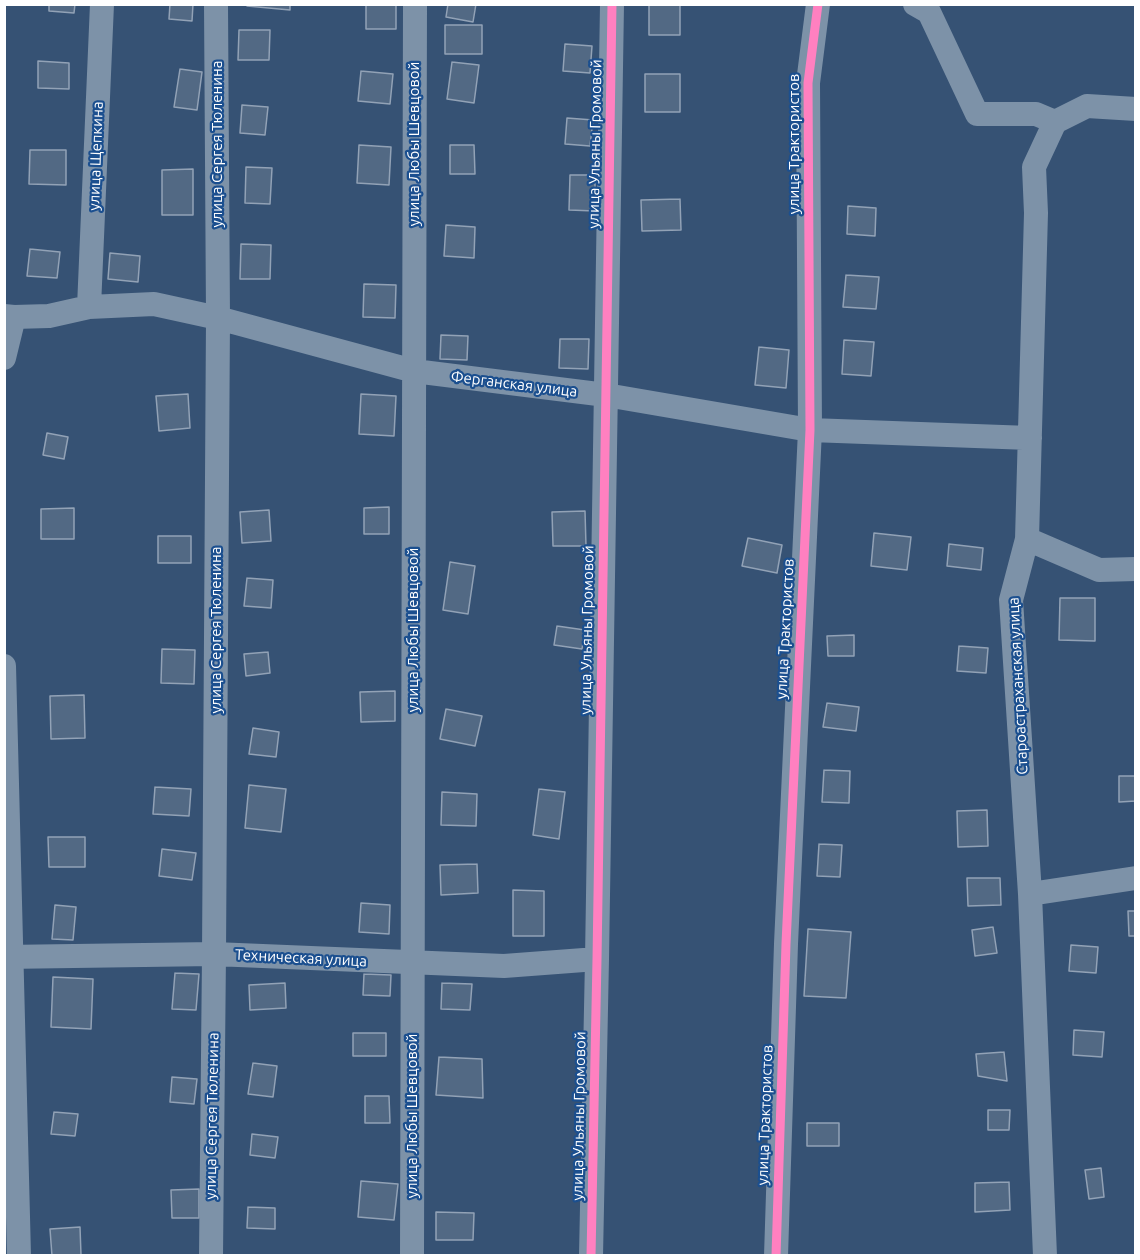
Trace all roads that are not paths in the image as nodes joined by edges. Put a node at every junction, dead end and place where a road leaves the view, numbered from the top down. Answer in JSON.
{"nodes":[{"id":1,"x":102,"y":4,"type":"edge"},
{"id":2,"x":216,"y":4,"type":"edge"},
{"id":3,"x":414,"y":4,"type":"edge"},
{"id":4,"x":612,"y":4,"type":"edge"},
{"id":5,"x":818,"y":4,"type":"edge"},
{"id":6,"x":915,"y":4,"type":"edge"},
{"id":7,"x":1136,"y":109,"type":"edge"},
{"id":8,"x":1055,"y":122,"type":"junction"},
{"id":9,"x":90,"y":307,"type":"junction"},
{"id":10,"x":9,"y":317,"type":"edge"},
{"id":11,"x":218,"y":318,"type":"junction"},
{"id":12,"x":4,"y":358,"type":"edge"},
{"id":13,"x":414,"y":371,"type":"junction"},
{"id":14,"x":606,"y":396,"type":"junction"},
{"id":15,"x":810,"y":430,"type":"junction"},
{"id":16,"x":1030,"y":438,"type":"junction"},
{"id":17,"x":1027,"y":539,"type":"junction"},
{"id":18,"x":1136,"y":569,"type":"edge"},
{"id":19,"x":4,"y":666,"type":"edge"},
{"id":20,"x":1136,"y":878,"type":"edge"},
{"id":21,"x":1030,"y":894,"type":"junction"},
{"id":22,"x":214,"y":954,"type":"junction"},
{"id":23,"x":8,"y":956,"type":"edge"},
{"id":24,"x":597,"y":959,"type":"junction"},
{"id":25,"x":412,"y":963,"type":"junction"},
{"id":26,"x":19,"y":1256,"type":"edge"},
{"id":27,"x":211,"y":1256,"type":"edge"},
{"id":28,"x":412,"y":1256,"type":"edge"},
{"id":29,"x":591,"y":1256,"type":"edge"},
{"id":30,"x":776,"y":1256,"type":"edge"},
{"id":31,"x":1045,"y":1256,"type":"edge"}],
"edges":[{"from":1,"to":9,"type":"street","name":"улица Щепкина"},
{"from":2,"to":11,"type":"street","name":"улица Сергея Тюленина"},
{"from":3,"to":13,"type":"street","name":"улица Любы Шевцовой"},
{"from":4,"to":14,"type":"street","name":"улица Ульяны Громовой"},
{"from":5,"to":15,"type":"street","name":"улица Трактористов"},
{"from":6,"to":8,"type":"street"},
{"from":7,"to":8,"type":"street"},
{"from":8,"to":16,"type":"street","name":"Староастраханская улица"},
{"from":9,"to":10,"type":"street","name":"Ферганская улица"},
{"from":9,"to":11,"type":"street","name":"Ферганская улица"},
{"from":10,"to":12,"type":"street"},
{"from":11,"to":13,"type":"street","name":"Ферганская улица"},
{"from":11,"to":22,"type":"street","name":"улица Сергея Тюленина"},
{"from":13,"to":14,"type":"street","name":"Ферганская улица"},
{"from":13,"to":25,"type":"street","name":"улица Любы Шевцовой"},
{"from":14,"to":15,"type":"street","name":"Ферганская улица"},
{"from":14,"to":24,"type":"street","name":"улица Ульяны Громовой"},
{"from":15,"to":16,"type":"street","name":"Ферганская улица"},
{"from":15,"to":30,"type":"street","name":"улица Трактористов"},
{"from":16,"to":17,"type":"street","name":"Староастраханская улица"},
{"from":17,"to":18,"type":"street"},
{"from":17,"to":21,"type":"street","name":"Староастраханская улица"},
{"from":19,"to":23,"type":"street"},
{"from":20,"to":21,"type":"street"},
{"from":21,"to":31,"type":"street","name":"Староастраханская улица"},
{"from":22,"to":23,"type":"street","name":"Техническая улица"},
{"from":22,"to":25,"type":"street","name":"Техническая улица"},
{"from":22,"to":27,"type":"street","name":"улица Сергея Тюленина"},
{"from":23,"to":26,"type":"street"},
{"from":24,"to":25,"type":"street","name":"Техническая улица"},
{"from":24,"to":29,"type":"street","name":"улица Ульяны Громовой"},
{"from":25,"to":28,"type":"street","name":"улица Любы Шевцовой"}]}
